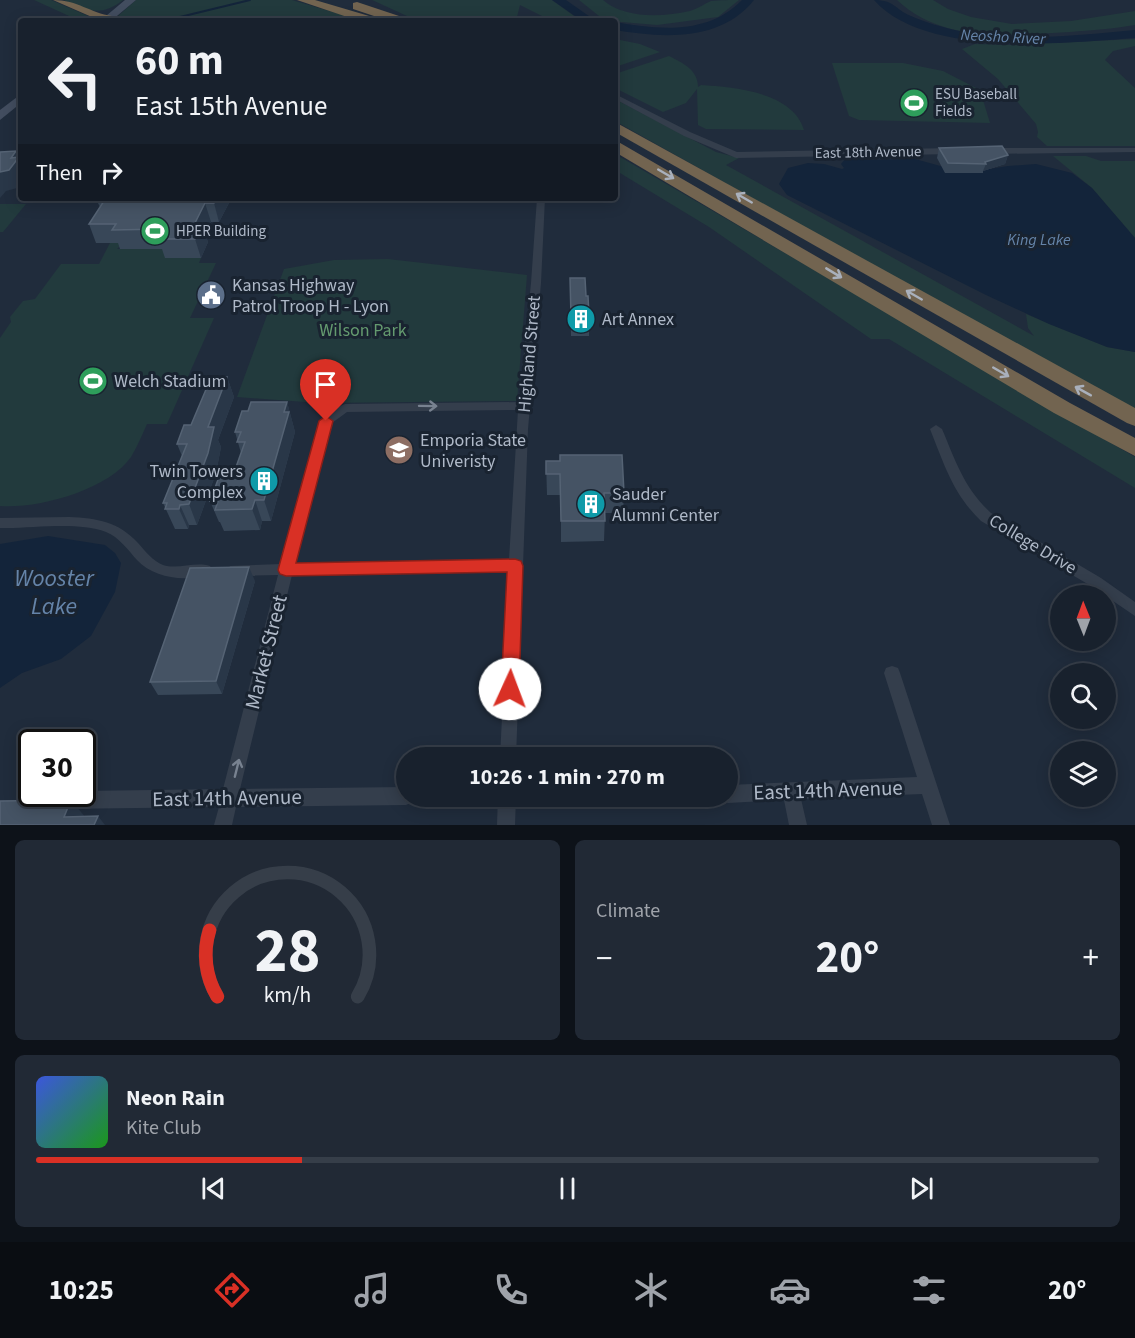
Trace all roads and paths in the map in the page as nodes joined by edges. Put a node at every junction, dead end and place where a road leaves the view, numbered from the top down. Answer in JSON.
{"nodes":[{"id":1,"x":59,"y":0,"type":"edge"},
{"id":2,"x":131,"y":0,"type":"edge"},
{"id":3,"x":303,"y":0,"type":"edge"},
{"id":4,"x":336,"y":0,"type":"edge"},
{"id":5,"x":366,"y":0,"type":"edge"},
{"id":6,"x":101,"y":18,"type":"edge"},
{"id":7,"x":108,"y":18,"type":"edge"},
{"id":8,"x":362,"y":18,"type":"edge"},
{"id":9,"x":392,"y":18,"type":"edge"},
{"id":10,"x":400,"y":18,"type":"edge"},
{"id":11,"x":618,"y":98,"type":"edge"},
{"id":12,"x":18,"y":100,"type":"edge"},
{"id":13,"x":0,"y":116,"type":"edge"},
{"id":14,"x":618,"y":128,"type":"edge"},
{"id":15,"x":618,"y":147,"type":"edge"},
{"id":16,"x":1135,"y":150,"type":"edge"},
{"id":17,"x":966,"y":151,"type":"edge"},
{"id":18,"x":977,"y":151,"type":"edge"},
{"id":19,"x":0,"y":155,"type":"edge"},
{"id":20,"x":18,"y":156,"type":"edge"},
{"id":21,"x":541,"y":201,"type":"edge"},
{"id":22,"x":525,"y":406,"type":"junction"},
{"id":23,"x":1135,"y":418,"type":"edge"},
{"id":24,"x":936,"y":429,"type":"dead end"},
{"id":25,"x":1135,"y":448,"type":"edge"},
{"id":26,"x":0,"y":523,"type":"edge"},
{"id":27,"x":515,"y":566,"type":"junction"},
{"id":28,"x":286,"y":570,"type":"junction"},
{"id":29,"x":1135,"y":610,"type":"edge"},
{"id":30,"x":892,"y":672,"type":"dead end"},
{"id":31,"x":508,"y":747,"type":"edge"},
{"id":32,"x":928,"y":785,"type":"junction"},
{"id":33,"x":791,"y":792,"type":"junction"},
{"id":34,"x":738,"y":794,"type":"edge"},
{"id":35,"x":396,"y":796,"type":"edge"},
{"id":36,"x":230,"y":798,"type":"junction"},
{"id":37,"x":96,"y":799,"type":"edge"},
{"id":38,"x":507,"y":807,"type":"edge"},
{"id":39,"x":223,"y":825,"type":"edge"},
{"id":40,"x":506,"y":825,"type":"edge"},
{"id":41,"x":798,"y":825,"type":"edge"},
{"id":42,"x":942,"y":825,"type":"edge"}],
"edges":[{"from":1,"to":6,"type":"highway"},
{"from":2,"to":7,"type":"main road"},
{"from":3,"to":8,"type":"highway"},
{"from":4,"to":9,"type":"highway"},
{"from":5,"to":10,"type":"highway"},
{"from":11,"to":17,"type":"street","name":"East 18th Avenue"},
{"from":12,"to":13,"type":"main road"},
{"from":23,"to":14,"type":"highway","one_way":true},
{"from":15,"to":25,"type":"highway","one_way":true},
{"from":16,"to":18,"type":"street"},
{"from":19,"to":20,"type":"street"},
{"from":21,"to":22,"type":"street","name":"Highland Street"},
{"from":22,"to":27,"type":"street","name":"Highland Street"},
{"from":28,"to":22,"type":"street","name":"Market Street","one_way":true},
{"from":24,"to":29,"type":"street","name":"College Drive"},
{"from":26,"to":28,"type":"street"},
{"from":27,"to":28,"type":"street"},
{"from":27,"to":31,"type":"street","name":"Highland Street"},
{"from":36,"to":28,"type":"street","name":"Market Street","one_way":true},
{"from":30,"to":32,"type":"street"},
{"from":32,"to":33,"type":"street","name":"East 14th Avenue"},
{"from":32,"to":42,"type":"street"},
{"from":33,"to":34,"type":"street","name":"East 14th Avenue"},
{"from":33,"to":41,"type":"street"},
{"from":35,"to":36,"type":"street","name":"East 14th Avenue"},
{"from":36,"to":37,"type":"street","name":"East 14th Avenue"},
{"from":36,"to":39,"type":"street","name":"Market Street"},
{"from":38,"to":40,"type":"street"}]}
